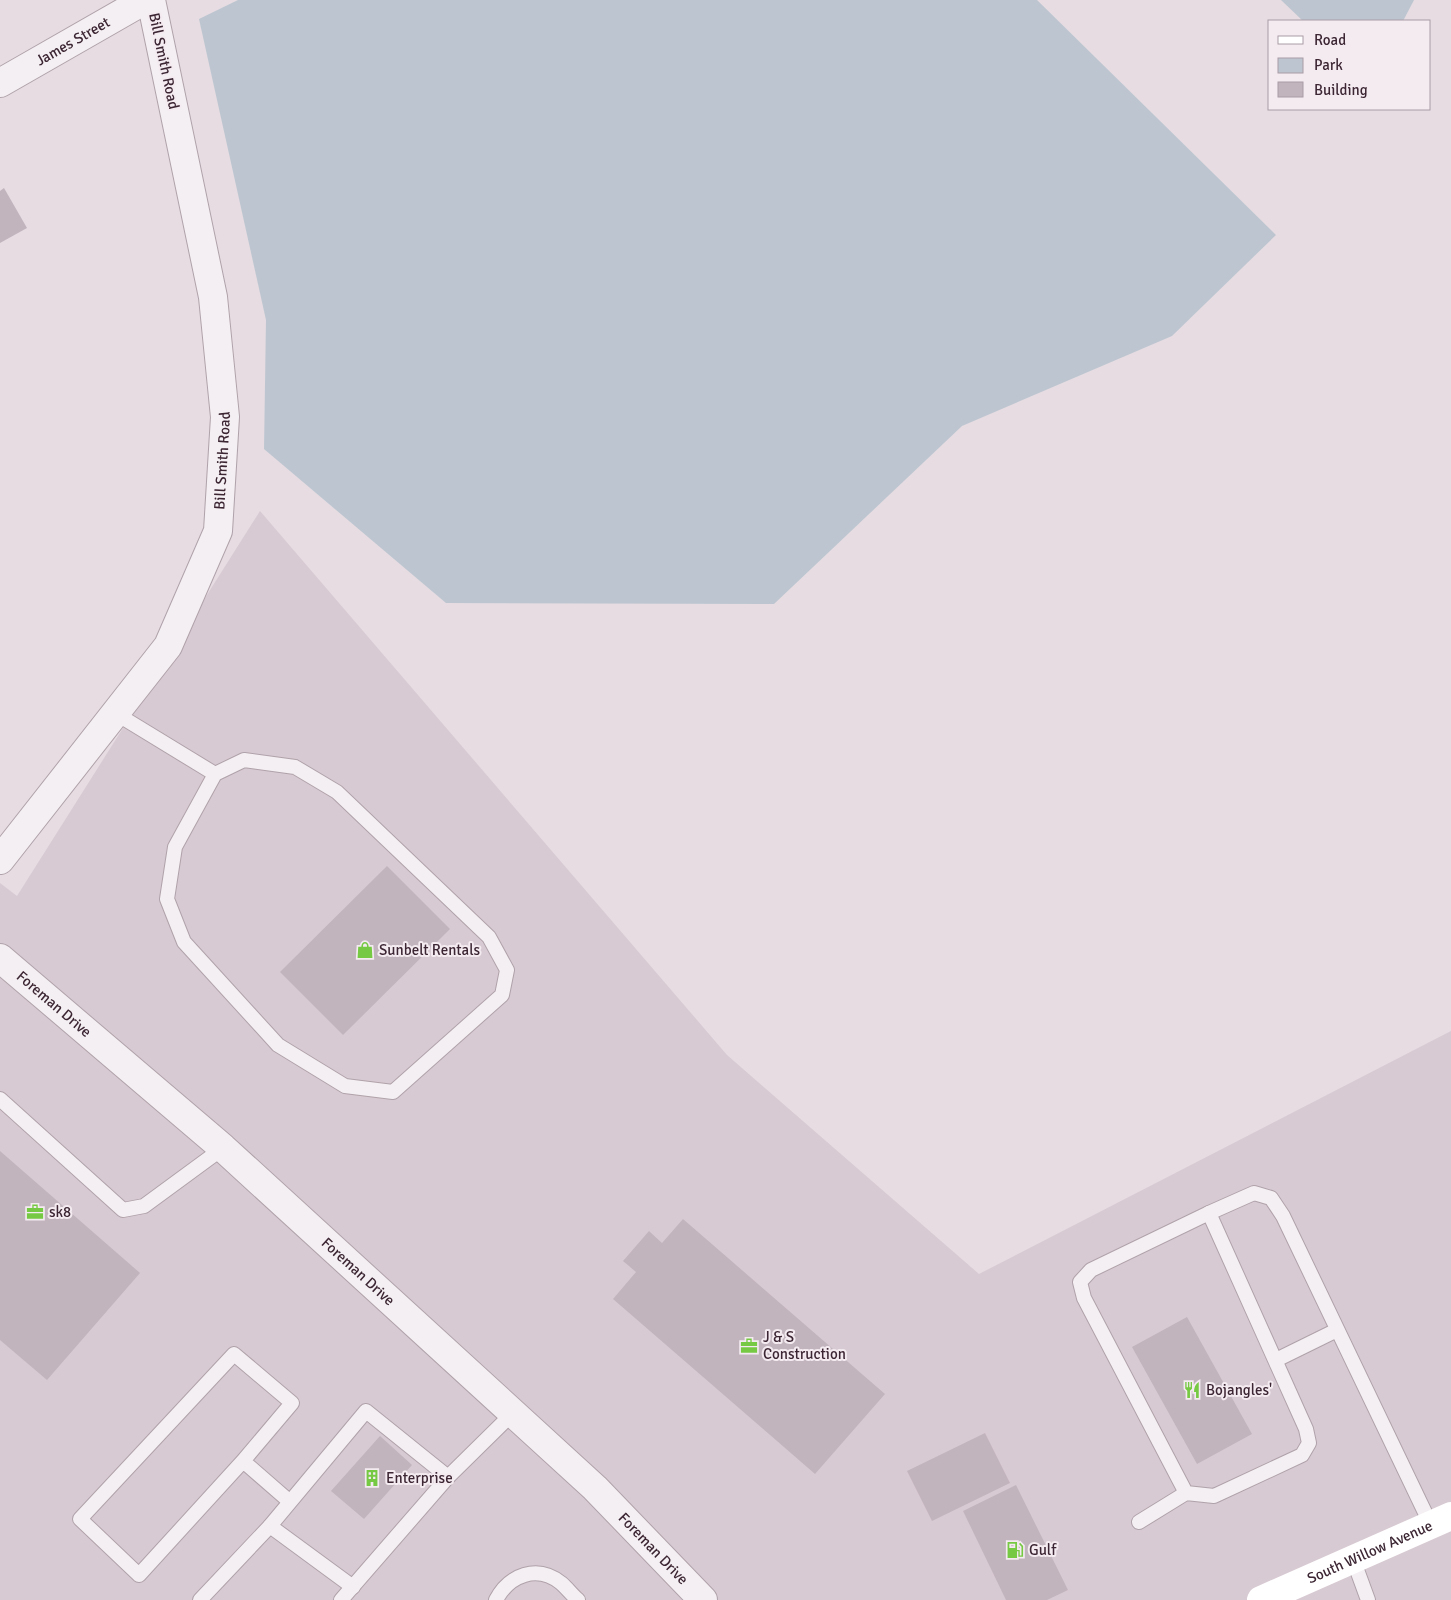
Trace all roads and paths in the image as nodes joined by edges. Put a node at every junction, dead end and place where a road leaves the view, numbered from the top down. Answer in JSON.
{"nodes":[{"id":1,"x":145,"y":0,"type":"edge"},
{"id":2,"x":151,"y":0,"type":"edge"},
{"id":3,"x":0,"y":83,"type":"edge"},
{"id":4,"x":116,"y":713,"type":"junction"},
{"id":5,"x":215,"y":774,"type":"junction"},
{"id":6,"x":0,"y":860,"type":"edge"},
{"id":7,"x":0,"y":958,"type":"edge"},
{"id":8,"x":0,"y":1098,"type":"edge"},
{"id":9,"x":223,"y":1148,"type":"junction"},
{"id":10,"x":1209,"y":1213,"type":"junction"},
{"id":11,"x":1337,"y":1330,"type":"junction"},
{"id":12,"x":1276,"y":1360,"type":"junction"},
{"id":13,"x":513,"y":1413,"type":"junction"},
{"id":14,"x":243,"y":1461,"type":"junction"},
{"id":15,"x":448,"y":1477,"type":"junction"},
{"id":16,"x":1186,"y":1493,"type":"junction"},
{"id":17,"x":289,"y":1501,"type":"junction"},
{"id":18,"x":1441,"y":1520,"type":"edge"},
{"id":19,"x":1139,"y":1522,"type":"dead end"},
{"id":20,"x":270,"y":1526,"type":"junction"},
{"id":21,"x":1353,"y":1559,"type":"junction"},
{"id":22,"x":352,"y":1587,"type":"junction"},
{"id":23,"x":200,"y":1600,"type":"edge"},
{"id":24,"x":341,"y":1600,"type":"edge"},
{"id":25,"x":496,"y":1600,"type":"edge"},
{"id":26,"x":578,"y":1600,"type":"edge"},
{"id":27,"x":703,"y":1600,"type":"edge"},
{"id":28,"x":1261,"y":1600,"type":"edge"},
{"id":29,"x":1368,"y":1600,"type":"edge"}],
"edges":[{"from":1,"to":3,"type":"street","name":"James Street"},
{"from":2,"to":4,"type":"street","name":"Bill Smith Road"},
{"from":4,"to":5,"type":"lane"},
{"from":4,"to":6,"type":"street","name":"Bill Smith Road"},
{"from":5,"to":5,"type":"lane"},
{"from":7,"to":9,"type":"street","name":"Foreman Drive"},
{"from":8,"to":9,"type":"lane"},
{"from":9,"to":13,"type":"street","name":"Foreman Drive"},
{"from":10,"to":11,"type":"lane"},
{"from":10,"to":12,"type":"lane"},
{"from":10,"to":16,"type":"lane"},
{"from":11,"to":12,"type":"lane"},
{"from":11,"to":18,"type":"lane"},
{"from":12,"to":16,"type":"lane"},
{"from":13,"to":15,"type":"lane"},
{"from":13,"to":27,"type":"street","name":"Foreman Drive"},
{"from":14,"to":14,"type":"lane"},
{"from":14,"to":17,"type":"lane"},
{"from":15,"to":17,"type":"lane"},
{"from":15,"to":22,"type":"lane"},
{"from":16,"to":19,"type":"lane"},
{"from":17,"to":20,"type":"lane"},
{"from":18,"to":21,"type":"main road","name":"South Willow Avenue"},
{"from":20,"to":22,"type":"lane"},
{"from":20,"to":23,"type":"lane"},
{"from":21,"to":28,"type":"main road","name":"South Willow Avenue"},
{"from":21,"to":29,"type":"lane"},
{"from":22,"to":24,"type":"lane"},
{"from":25,"to":26,"type":"lane"}]}
